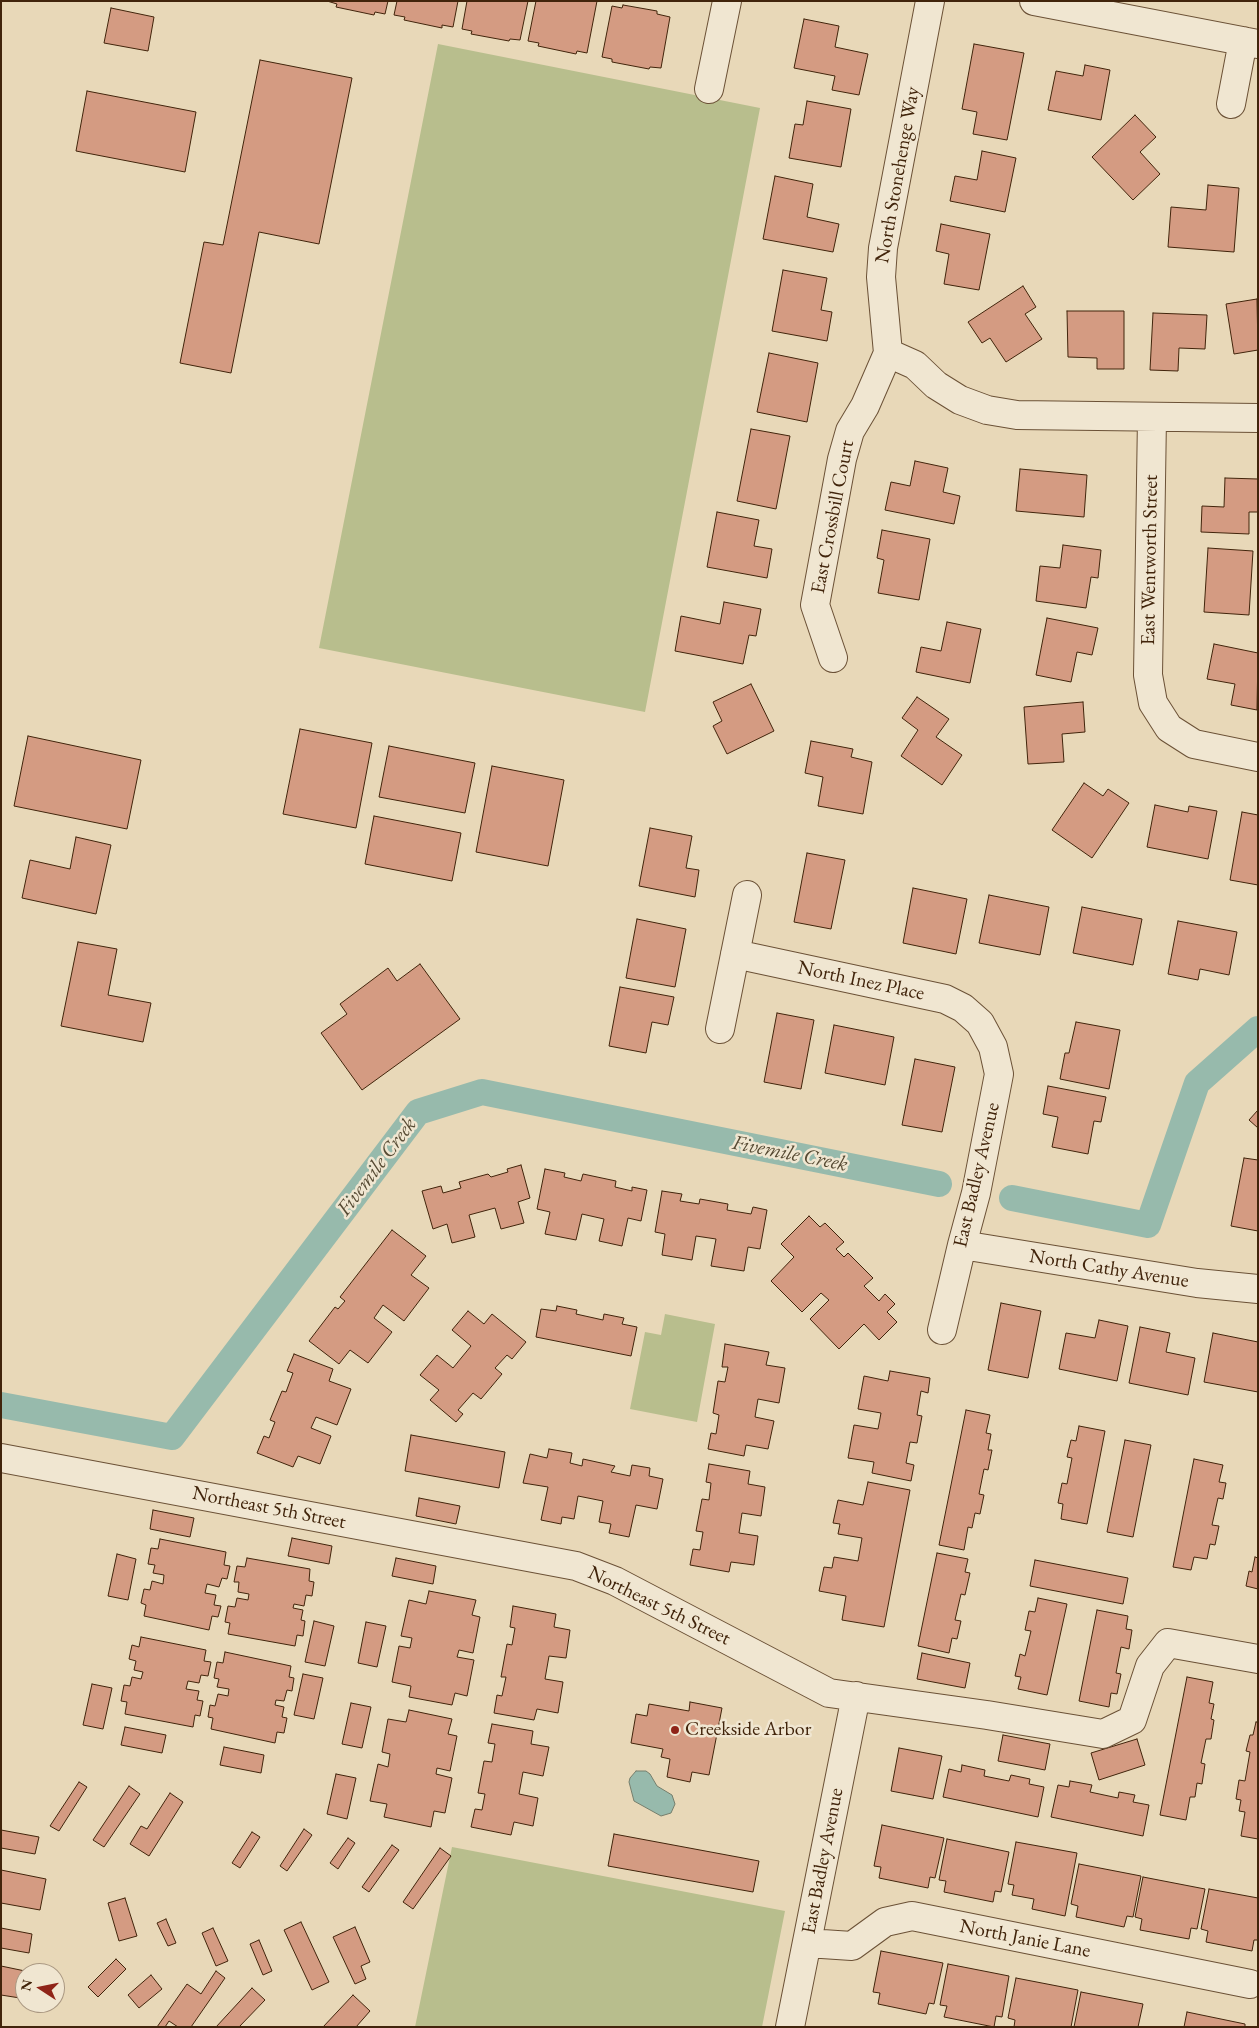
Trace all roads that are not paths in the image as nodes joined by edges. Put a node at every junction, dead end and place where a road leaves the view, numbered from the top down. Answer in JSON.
{"nodes":[{"id":1,"x":727,"y":1,"type":"edge"},
{"id":2,"x":930,"y":1,"type":"edge"},
{"id":3,"x":1034,"y":1,"type":"edge"},
{"id":4,"x":1250,"y":43,"type":"edge"},
{"id":5,"x":708,"y":89,"type":"dead end"},
{"id":6,"x":1231,"y":104,"type":"dead end"},
{"id":7,"x":888,"y":353,"type":"junction"},
{"id":8,"x":1152,"y":417,"type":"junction"},
{"id":9,"x":1258,"y":418,"type":"edge"},
{"id":10,"x":833,"y":658,"type":"dead end"},
{"id":11,"x":1258,"y":757,"type":"edge"},
{"id":12,"x":747,"y":895,"type":"dead end"},
{"id":13,"x":735,"y":954,"type":"junction"},
{"id":14,"x":980,"y":1023,"type":"joint"},
{"id":15,"x":720,"y":1029,"type":"dead end"},
{"id":16,"x":962,"y":1245,"type":"junction"},
{"id":17,"x":1258,"y":1289,"type":"edge"},
{"id":18,"x":942,"y":1330,"type":"dead end"},
{"id":19,"x":1,"y":1458,"type":"edge"},
{"id":20,"x":1258,"y":1659,"type":"edge"},
{"id":21,"x":856,"y":1696,"type":"junction"},
{"id":22,"x":807,"y":1943,"type":"junction"},
{"id":23,"x":1250,"y":1984,"type":"dead end"},
{"id":24,"x":790,"y":2027,"type":"edge"}],
"edges":[{"from":1,"to":5,"type":"street"},
{"from":2,"to":7,"type":"street","name":"North Stonehenge Way"},
{"from":3,"to":4,"type":"street"},
{"from":4,"to":6,"type":"street"},
{"from":7,"to":8,"type":"street"},
{"from":7,"to":10,"type":"street","name":"East Crossbill Court"},
{"from":8,"to":9,"type":"street"},
{"from":8,"to":11,"type":"street","name":"East Wentworth Street"},
{"from":12,"to":13,"type":"street"},
{"from":13,"to":14,"type":"street","name":"North Inez Place"},
{"from":13,"to":15,"type":"street"},
{"from":14,"to":16,"type":"street","name":"East Badley Avenue"},
{"from":16,"to":17,"type":"street","name":"North Cathy Avenue"},
{"from":16,"to":18,"type":"street","name":"East Badley Avenue"},
{"from":19,"to":21,"type":"street","name":"Northeast 5th Street"},
{"from":20,"to":21,"type":"street","name":"Northeast 5th Street"},
{"from":21,"to":22,"type":"street","name":"East Badley Avenue"},
{"from":22,"to":23,"type":"street","name":"North Janie Lane"},
{"from":22,"to":24,"type":"street","name":"East Badley Avenue"}]}
